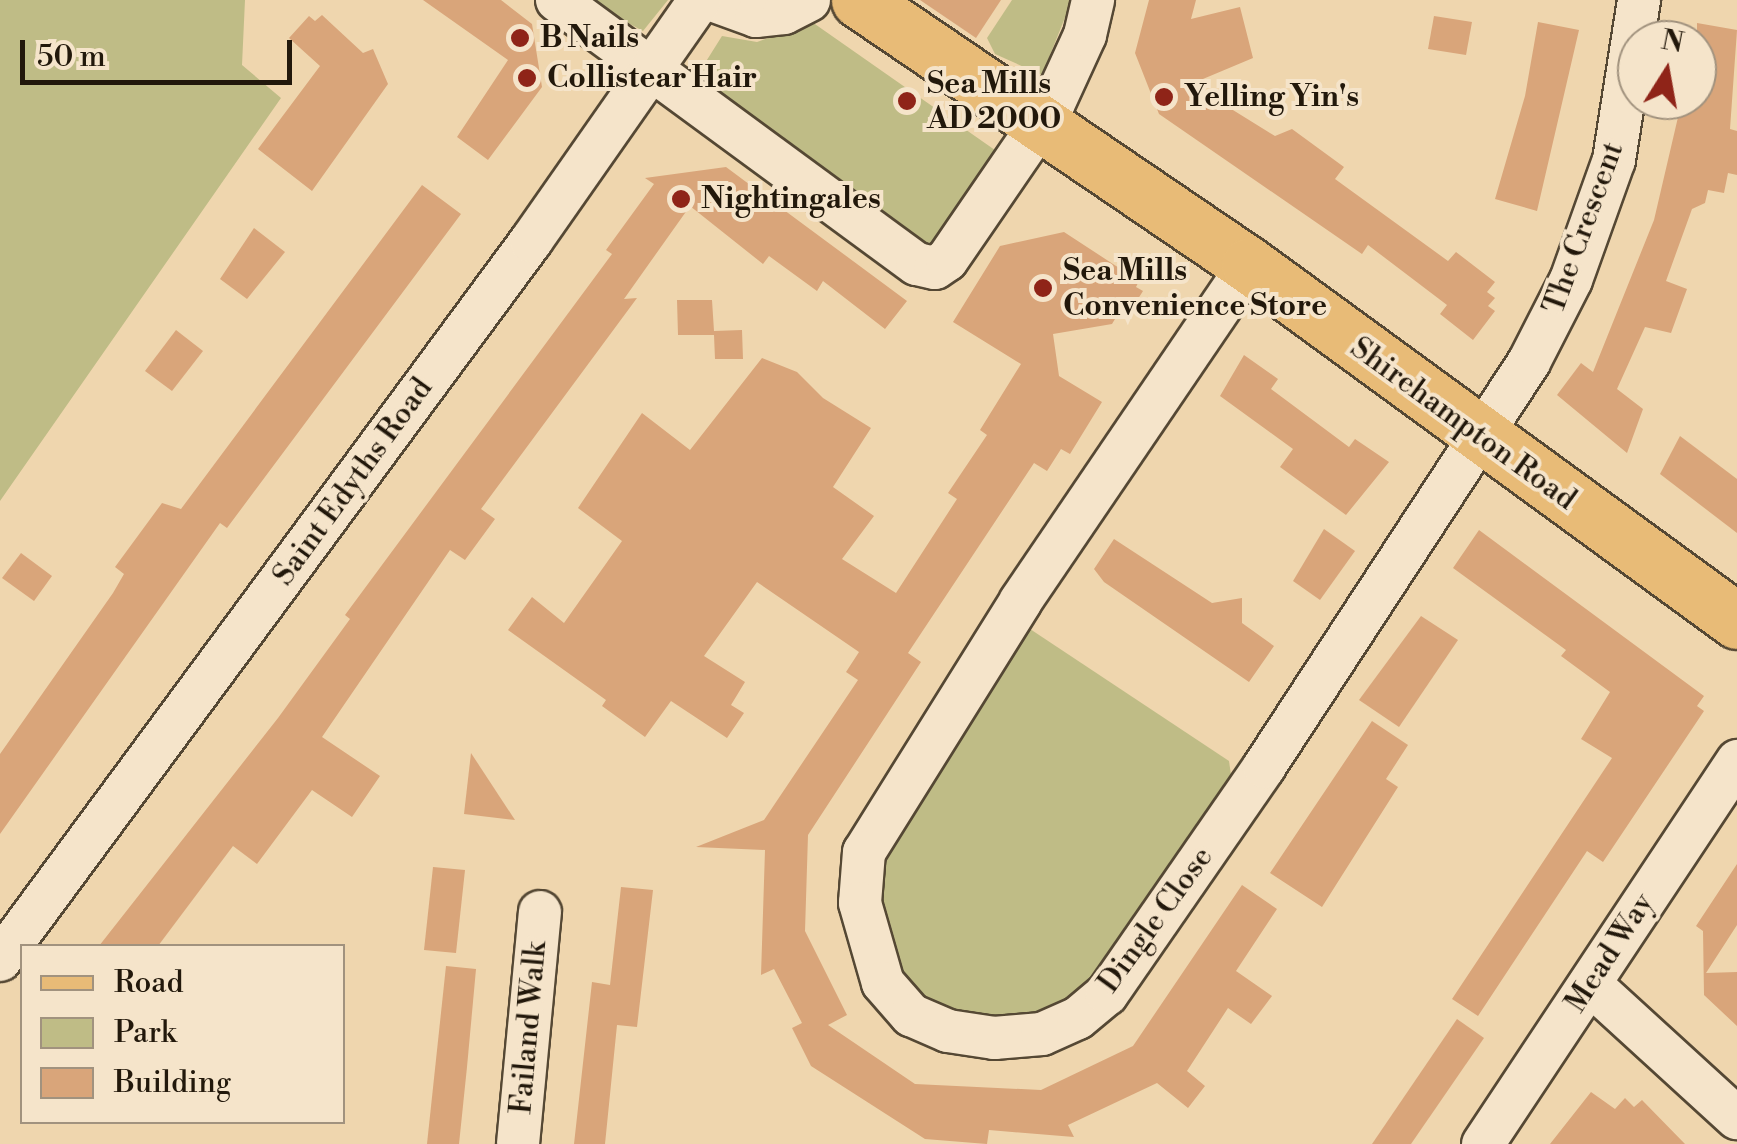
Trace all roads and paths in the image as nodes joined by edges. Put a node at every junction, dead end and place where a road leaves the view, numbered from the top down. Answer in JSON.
{"nodes":[{"id":1,"x":556,"y":0,"type":"edge"},
{"id":2,"x":700,"y":0,"type":"edge"},
{"id":3,"x":712,"y":0,"type":"edge"},
{"id":4,"x":809,"y":0,"type":"edge"},
{"id":5,"x":859,"y":0,"type":"edge"},
{"id":6,"x":1093,"y":0,"type":"edge"},
{"id":7,"x":1639,"y":0,"type":"edge"},
{"id":8,"x":651,"y":67,"type":"junction"},
{"id":9,"x":1040,"y":126,"type":"junction"},
{"id":10,"x":1249,"y":266,"type":"junction"},
{"id":11,"x":1478,"y":437,"type":"junction"},
{"id":12,"x":1737,"y":621,"type":"edge"},
{"id":13,"x":1737,"y":762,"type":"edge"},
{"id":14,"x":540,"y":912,"type":"dead end"},
{"id":15,"x":0,"y":960,"type":"edge"},
{"id":16,"x":1590,"y":984,"type":"junction"},
{"id":17,"x":1737,"y":1118,"type":"edge"},
{"id":18,"x":518,"y":1144,"type":"edge"},
{"id":19,"x":1483,"y":1144,"type":"edge"}],
"edges":[{"from":1,"to":8,"type":"street"},
{"from":2,"to":8,"type":"street","name":"Saint Edyths Road"},
{"from":3,"to":4,"type":"street"},
{"from":5,"to":9,"type":"main road","name":"Shirehampton Road"},
{"from":6,"to":9,"type":"street"},
{"from":7,"to":11,"type":"street","name":"The Crescent"},
{"from":8,"to":9,"type":"street"},
{"from":8,"to":15,"type":"street","name":"Saint Edyths Road"},
{"from":9,"to":10,"type":"main road","name":"Shirehampton Road"},
{"from":10,"to":11,"type":"main road","name":"Shirehampton Road"},
{"from":10,"to":11,"type":"street","name":"Dingle Close"},
{"from":11,"to":12,"type":"main road","name":"Shirehampton Road"},
{"from":13,"to":16,"type":"street","name":"Mead Way"},
{"from":14,"to":18,"type":"street","name":"Failand Walk"},
{"from":16,"to":17,"type":"street"},
{"from":16,"to":19,"type":"street","name":"Mead Way"}]}
